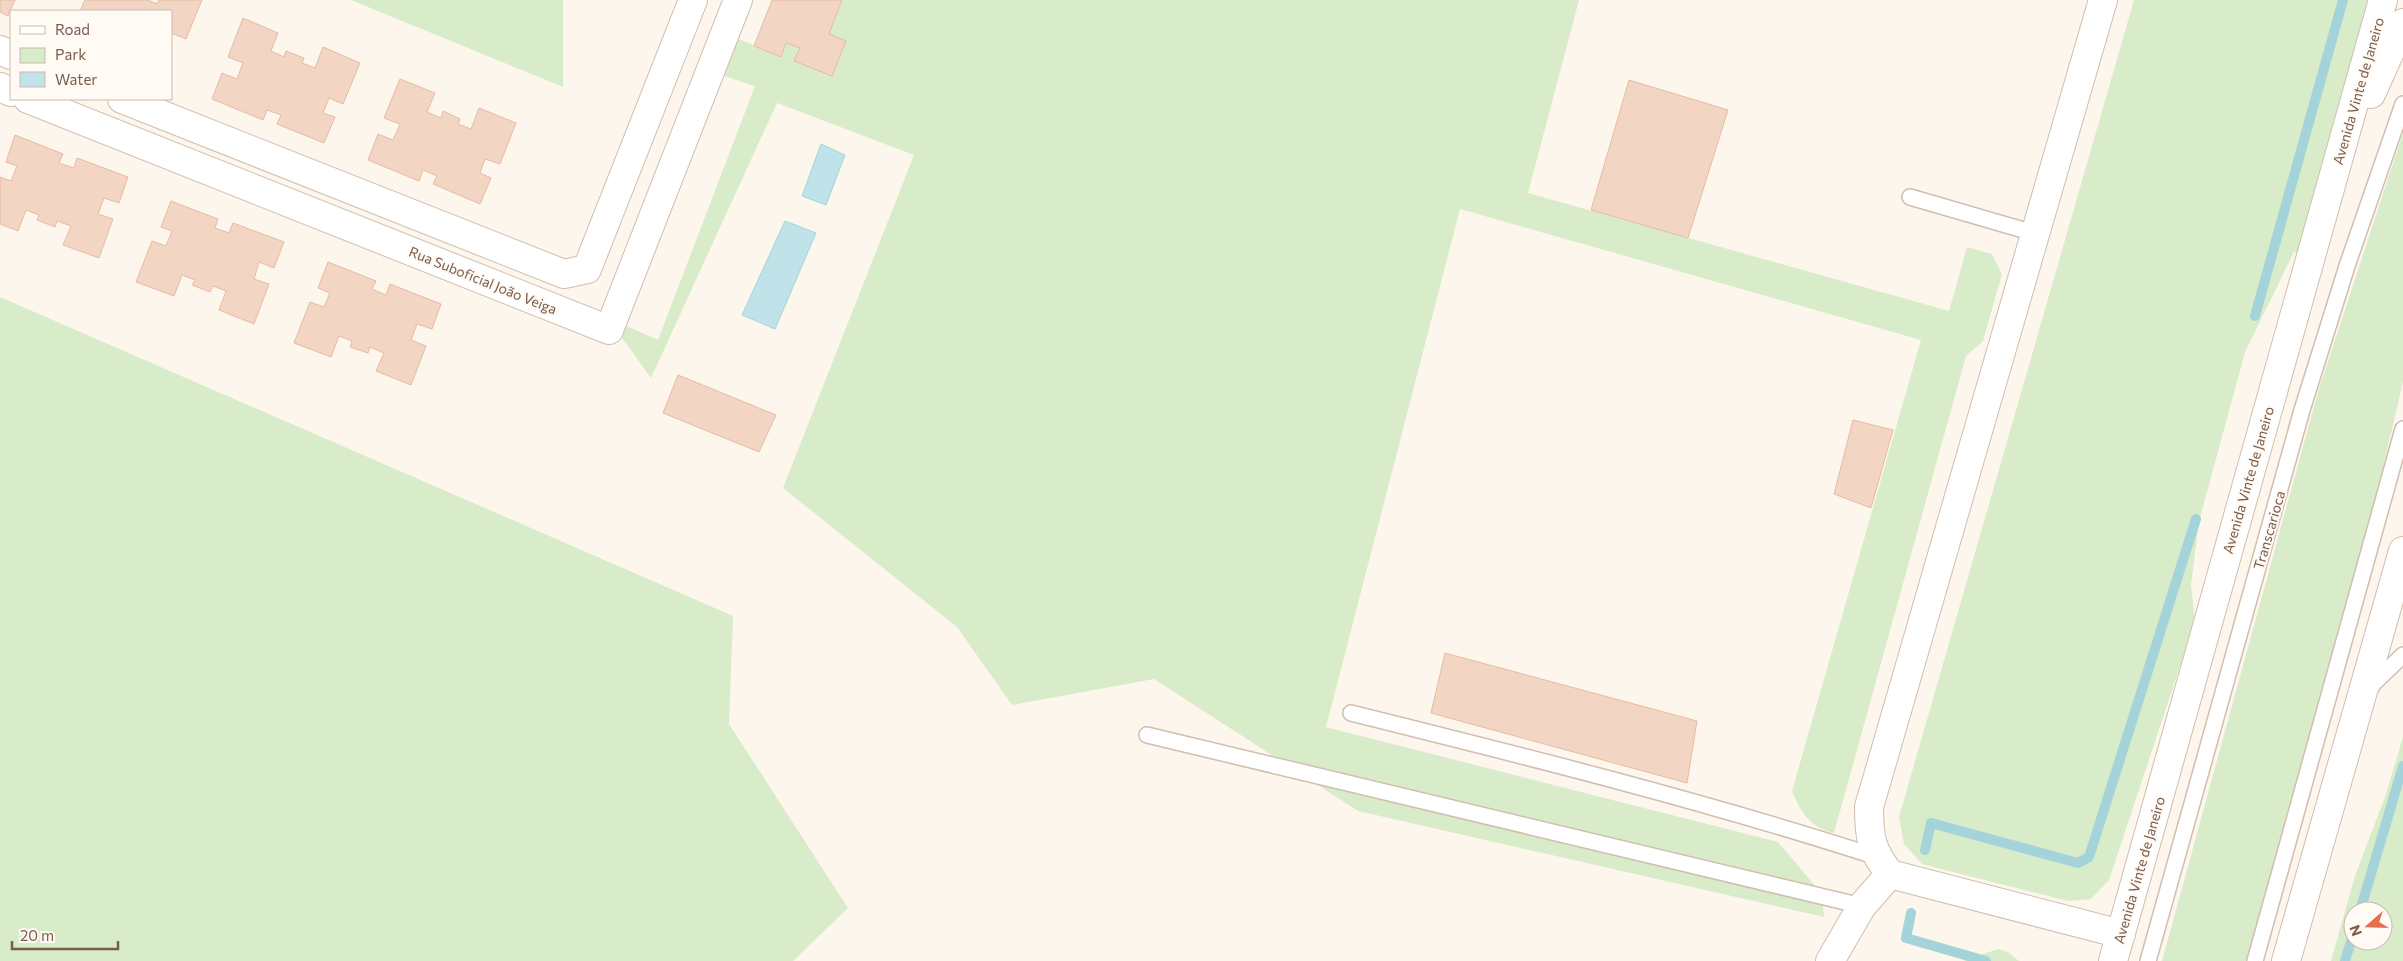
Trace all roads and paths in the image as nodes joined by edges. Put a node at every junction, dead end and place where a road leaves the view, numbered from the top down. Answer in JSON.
{"nodes":[{"id":1,"x":693,"y":0,"type":"edge"},
{"id":2,"x":738,"y":0,"type":"edge"},
{"id":3,"x":2102,"y":0,"type":"edge"},
{"id":4,"x":2383,"y":0,"type":"edge"},
{"id":5,"x":2403,"y":23,"type":"edge"},
{"id":6,"x":31,"y":100,"type":"edge"},
{"id":7,"x":125,"y":100,"type":"edge"},
{"id":8,"x":2403,"y":104,"type":"edge"},
{"id":9,"x":2332,"y":182,"type":"junction"},
{"id":10,"x":1910,"y":197,"type":"dead end"},
{"id":11,"x":2034,"y":233,"type":"junction"},
{"id":12,"x":2403,"y":428,"type":"edge"},
{"id":13,"x":2403,"y":550,"type":"edge"},
{"id":14,"x":2403,"y":655,"type":"edge"},
{"id":15,"x":1351,"y":713,"type":"dead end"},
{"id":16,"x":2356,"y":715,"type":"junction"},
{"id":17,"x":1147,"y":735,"type":"dead end"},
{"id":18,"x":1883,"y":866,"type":"junction"},
{"id":19,"x":1862,"y":906,"type":"junction"},
{"id":20,"x":2121,"y":934,"type":"junction"},
{"id":21,"x":1830,"y":961,"type":"edge"},
{"id":22,"x":2113,"y":961,"type":"edge"},
{"id":23,"x":2148,"y":961,"type":"edge"},
{"id":24,"x":2255,"y":961,"type":"edge"},
{"id":25,"x":2286,"y":961,"type":"edge"}],
"edges":[{"from":1,"to":7,"type":"street"},
{"from":2,"to":6,"type":"street","name":"Rua Suboficial João Veiga"},
{"from":3,"to":11,"type":"street"},
{"from":4,"to":9,"type":"street","name":"Avenida Vinte de Janeiro"},
{"from":5,"to":9,"type":"street"},
{"from":8,"to":23,"type":"lane","name":"Transcarioca"},
{"from":9,"to":20,"type":"street","name":"Avenida Vinte de Janeiro"},
{"from":10,"to":11,"type":"lane"},
{"from":11,"to":18,"type":"street"},
{"from":12,"to":24,"type":"lane"},
{"from":13,"to":16,"type":"street"},
{"from":14,"to":16,"type":"lane"},
{"from":15,"to":18,"type":"lane"},
{"from":16,"to":25,"type":"street"},
{"from":17,"to":19,"type":"lane"},
{"from":18,"to":19,"type":"street"},
{"from":18,"to":20,"type":"street"},
{"from":19,"to":21,"type":"street"},
{"from":20,"to":22,"type":"street","name":"Avenida Vinte de Janeiro"}]}
